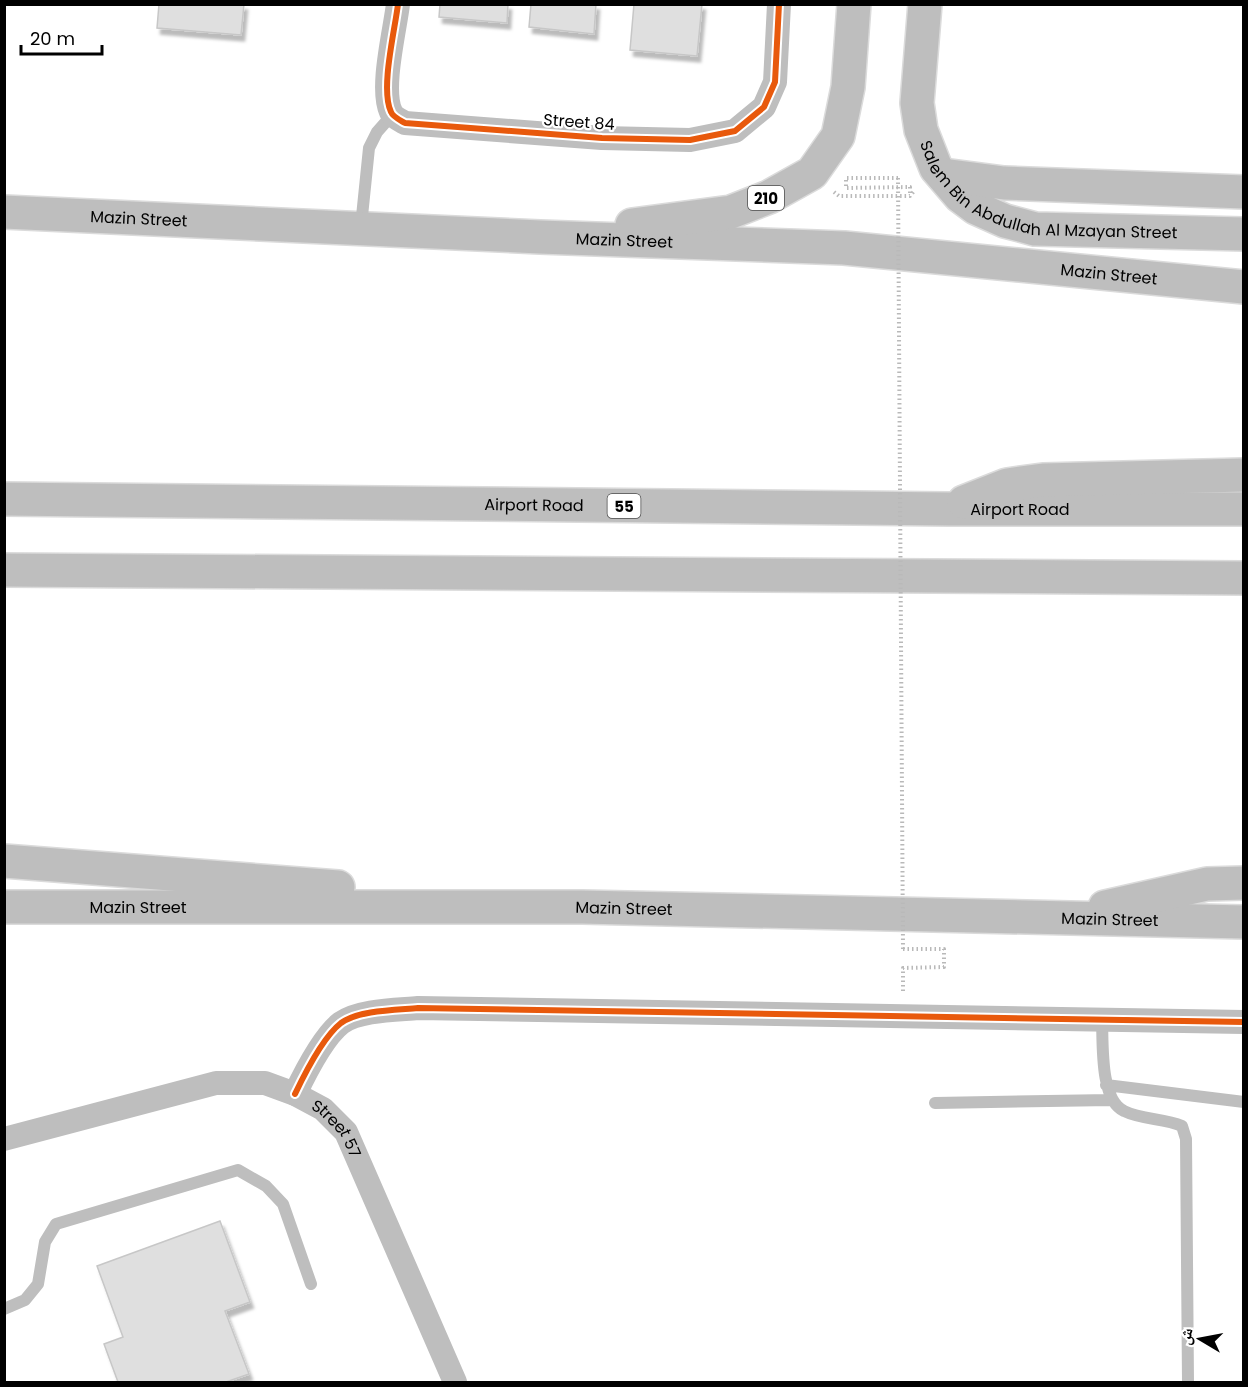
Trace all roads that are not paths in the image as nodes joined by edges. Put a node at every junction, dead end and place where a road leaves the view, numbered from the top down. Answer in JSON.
{"nodes":[{"id":1,"x":398,"y":4,"type":"edge"},
{"id":2,"x":779,"y":4,"type":"edge"},
{"id":3,"x":854,"y":4,"type":"edge"},
{"id":4,"x":925,"y":4,"type":"edge"},
{"id":5,"x":392,"y":115,"type":"junction"},
{"id":6,"x":940,"y":172,"type":"junction"},
{"id":7,"x":1244,"y":192,"type":"edge"},
{"id":8,"x":4,"y":212,"type":"edge"},
{"id":9,"x":361,"y":229,"type":"junction"},
{"id":10,"x":1244,"y":234,"type":"edge"},
{"id":11,"x":540,"y":237,"type":"junction"},
{"id":12,"x":1244,"y":238,"type":"edge"},
{"id":13,"x":844,"y":248,"type":"junction"},
{"id":14,"x":1244,"y":287,"type":"edge"},
{"id":15,"x":1244,"y":475,"type":"edge"},
{"id":16,"x":4,"y":499,"type":"edge"},
{"id":17,"x":948,"y":509,"type":"junction"},
{"id":18,"x":1244,"y":509,"type":"edge"},
{"id":19,"x":4,"y":570,"type":"edge"},
{"id":20,"x":1244,"y":578,"type":"edge"},
{"id":21,"x":4,"y":861,"type":"edge"},
{"id":22,"x":1244,"y":883,"type":"edge"},
{"id":23,"x":4,"y":907,"type":"edge"},
{"id":24,"x":582,"y":907,"type":"junction"},
{"id":25,"x":1054,"y":919,"type":"junction"},
{"id":26,"x":1244,"y":922,"type":"edge"},
{"id":27,"x":1102,"y":1020,"type":"junction"},
{"id":28,"x":1244,"y":1022,"type":"edge"},
{"id":29,"x":1106,"y":1084,"type":"junction"},
{"id":30,"x":295,"y":1094,"type":"junction"},
{"id":31,"x":1111,"y":1100,"type":"junction"},
{"id":32,"x":1244,"y":1102,"type":"edge"},
{"id":33,"x":935,"y":1103,"type":"dead end"},
{"id":34,"x":4,"y":1139,"type":"edge"},
{"id":35,"x":311,"y":1284,"type":"dead end"},
{"id":36,"x":4,"y":1309,"type":"edge"},
{"id":37,"x":455,"y":1383,"type":"edge"},
{"id":38,"x":1188,"y":1383,"type":"edge"}],
"edges":[{"from":1,"to":5,"type":"street"},
{"from":2,"to":5,"type":"street","name":"Street 84"},
{"from":3,"to":11,"type":"main road","number":"210"},
{"from":4,"to":6,"type":"main road","name":"Salem Bin Abdullah Al Mzayan Street"},
{"from":5,"to":9,"type":"lane"},
{"from":6,"to":7,"type":"main road"},
{"from":6,"to":10,"type":"main road","name":"Salem Bin Abdullah Al Mzayan Street"},
{"from":8,"to":9,"type":"main road","name":"Mazin Street"},
{"from":9,"to":11,"type":"main road","name":"Mazin Street"},
{"from":11,"to":13,"type":"main road","name":"Mazin Street"},
{"from":12,"to":13,"type":"main road"},
{"from":13,"to":14,"type":"main road","name":"Mazin Street"},
{"from":15,"to":17,"type":"main road"},
{"from":16,"to":17,"type":"main road","name":"Airport Road","number":"55"},
{"from":17,"to":18,"type":"main road","name":"Airport Road","number":"55"},
{"from":19,"to":20,"type":"main road"},
{"from":21,"to":24,"type":"main road"},
{"from":22,"to":25,"type":"main road"},
{"from":23,"to":24,"type":"main road","name":"Mazin Street"},
{"from":24,"to":25,"type":"main road","name":"Mazin Street"},
{"from":25,"to":26,"type":"main road","name":"Mazin Street"},
{"from":27,"to":28,"type":"street"},
{"from":27,"to":29,"type":"lane"},
{"from":27,"to":30,"type":"street"},
{"from":29,"to":31,"type":"lane"},
{"from":29,"to":32,"type":"lane"},
{"from":30,"to":34,"type":"street","name":"Street 57"},
{"from":30,"to":37,"type":"street","name":"Street 57"},
{"from":31,"to":33,"type":"lane"},
{"from":31,"to":38,"type":"lane"},
{"from":35,"to":36,"type":"lane"}]}
